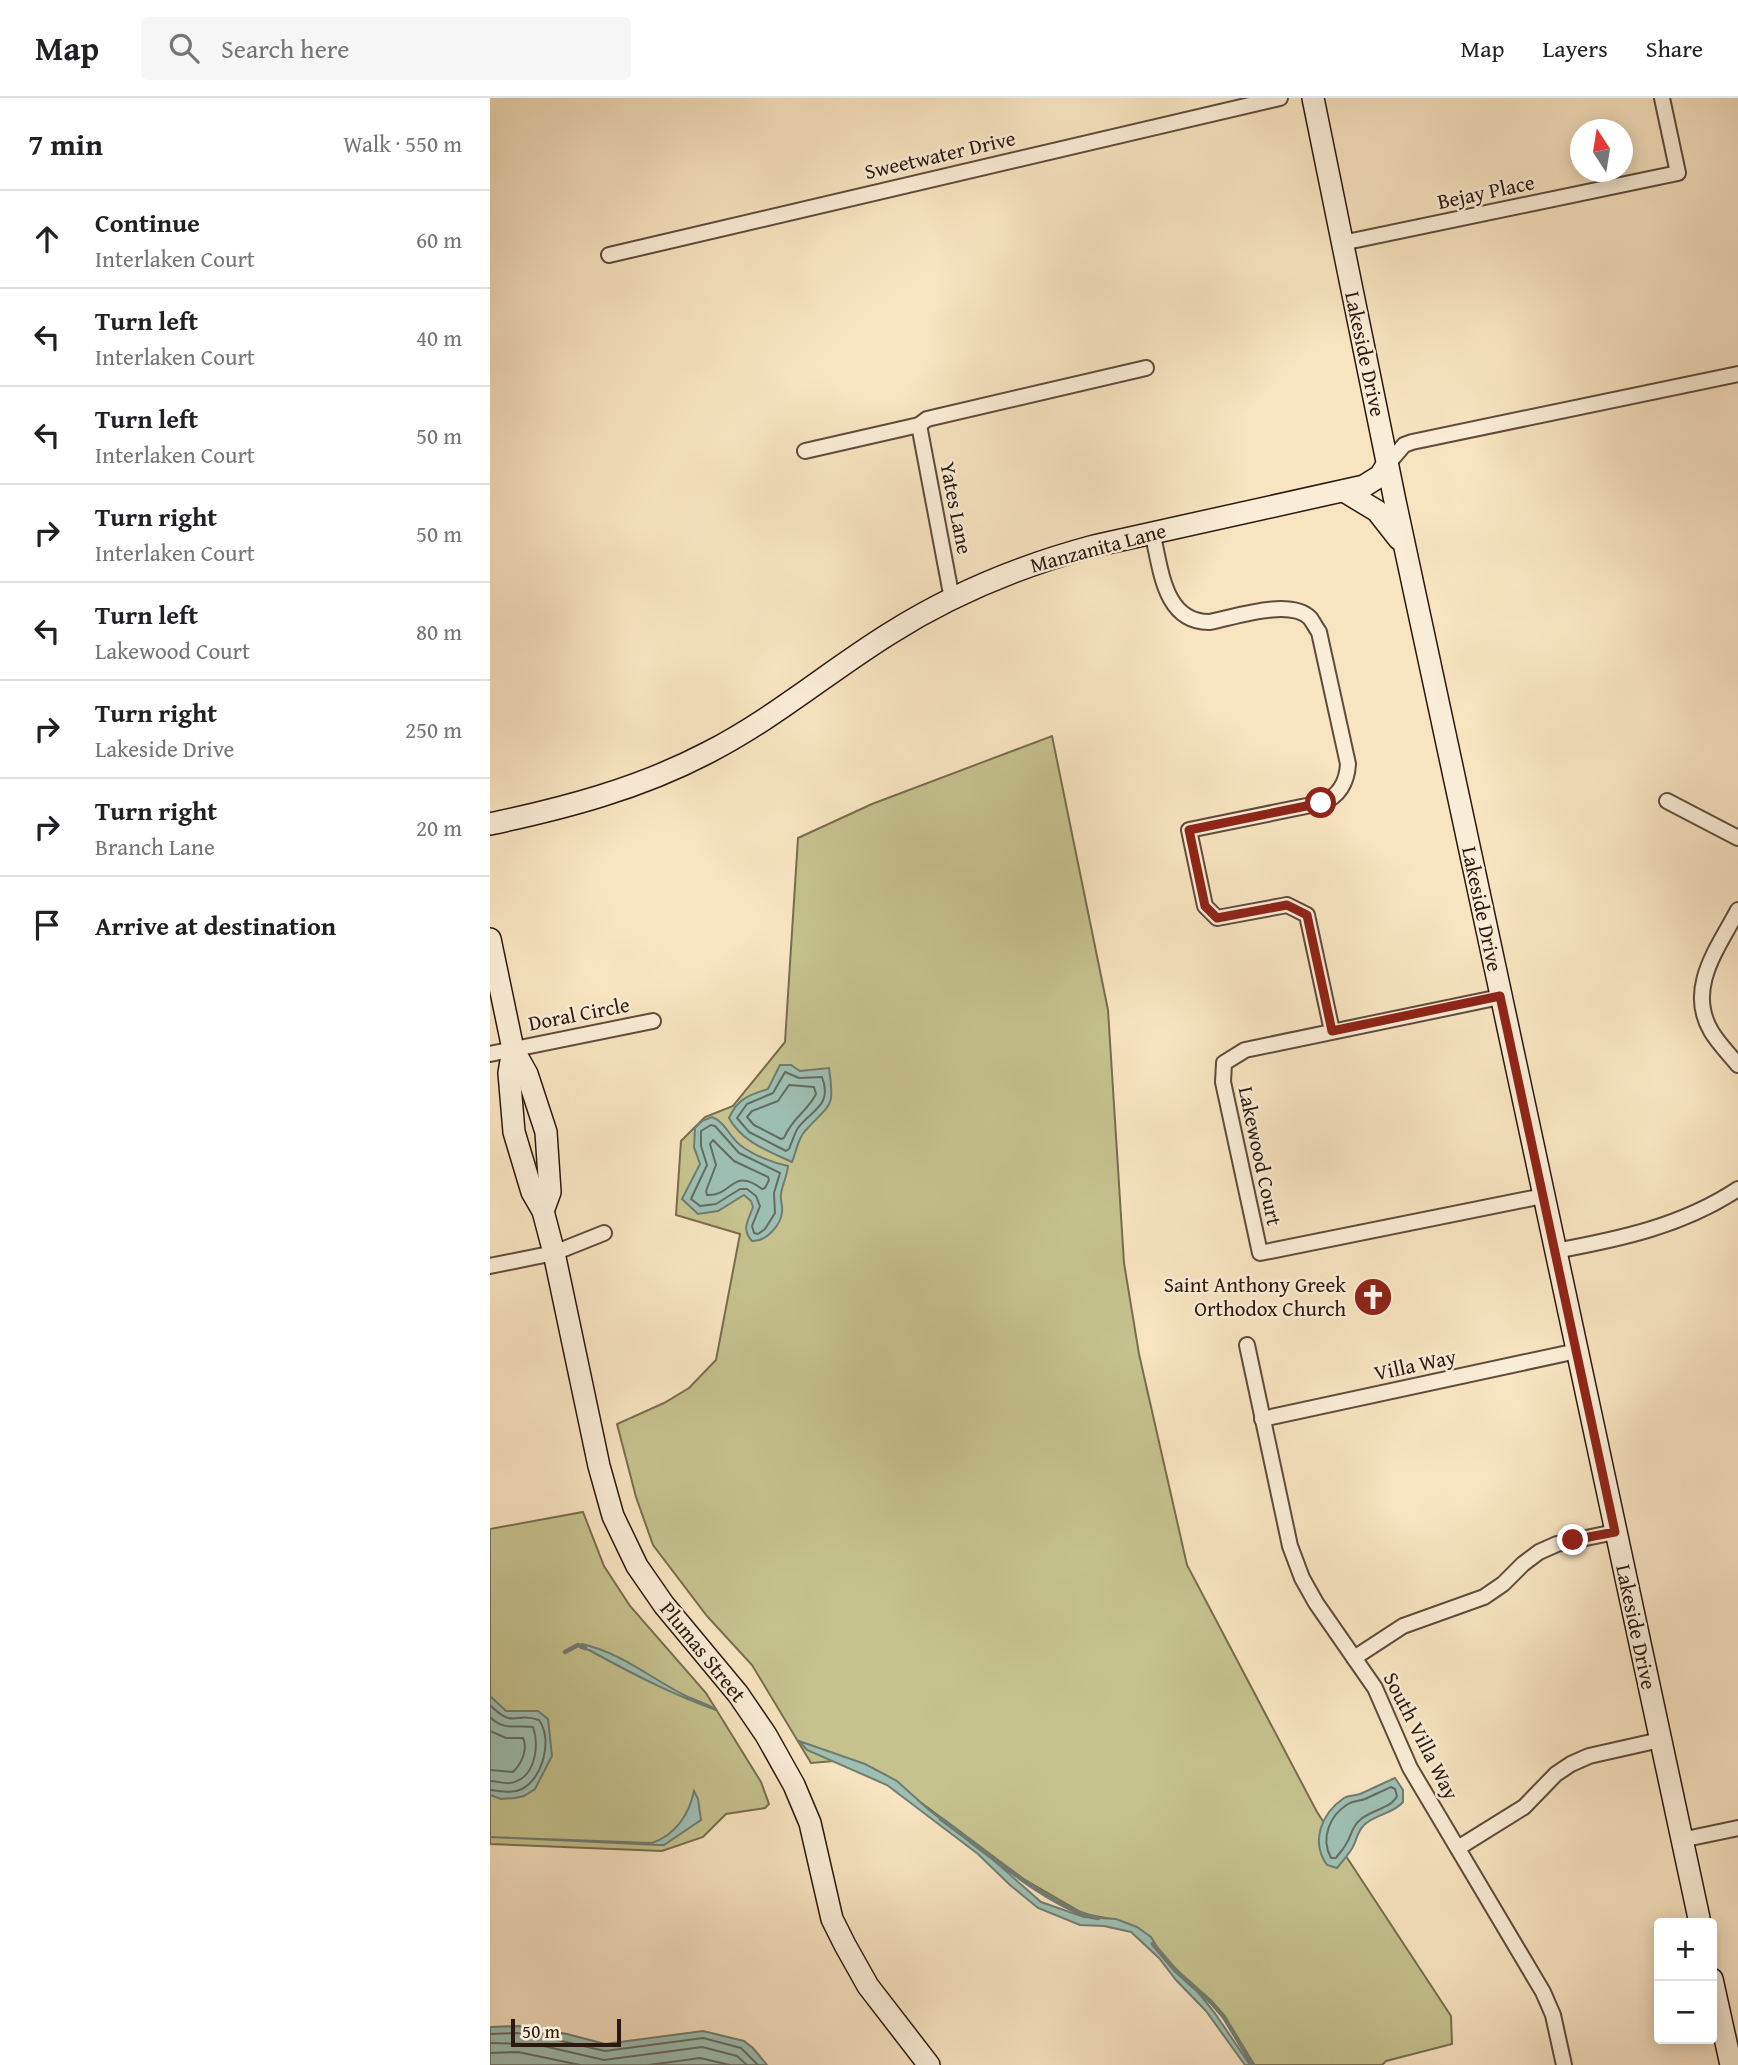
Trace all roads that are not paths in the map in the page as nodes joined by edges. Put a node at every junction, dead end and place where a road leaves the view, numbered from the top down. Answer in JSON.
{"nodes":[{"id":1,"x":1280,"y":98,"type":"edge"},
{"id":2,"x":1313,"y":98,"type":"edge"},
{"id":3,"x":1662,"y":98,"type":"edge"},
{"id":4,"x":1342,"y":243,"type":"junction"},
{"id":5,"x":609,"y":255,"type":"dead end"},
{"id":6,"x":1146,"y":368,"type":"dead end"},
{"id":7,"x":1738,"y":374,"type":"edge"},
{"id":8,"x":919,"y":425,"type":"junction"},
{"id":9,"x":805,"y":451,"type":"dead end"},
{"id":10,"x":1387,"y":465,"type":"junction"},
{"id":11,"x":1344,"y":491,"type":"junction"},
{"id":12,"x":1152,"y":532,"type":"junction"},
{"id":13,"x":1404,"y":544,"type":"junction"},
{"id":14,"x":952,"y":599,"type":"junction"},
{"id":15,"x":1667,"y":801,"type":"dead end"},
{"id":16,"x":490,"y":824,"type":"edge"},
{"id":17,"x":1738,"y":838,"type":"edge"},
{"id":18,"x":1738,"y":910,"type":"edge"},
{"id":19,"x":490,"y":939,"type":"edge"},
{"id":20,"x":1500,"y":996,"type":"junction"},
{"id":21,"x":653,"y":1021,"type":"dead end"},
{"id":22,"x":1332,"y":1031,"type":"junction"},
{"id":23,"x":513,"y":1049,"type":"junction"},
{"id":24,"x":490,"y":1054,"type":"edge"},
{"id":25,"x":1738,"y":1065,"type":"edge"},
{"id":26,"x":1738,"y":1189,"type":"edge"},
{"id":27,"x":1543,"y":1196,"type":"junction"},
{"id":28,"x":543,"y":1211,"type":"junction"},
{"id":29,"x":604,"y":1233,"type":"dead end"},
{"id":30,"x":1555,"y":1251,"type":"junction"},
{"id":31,"x":554,"y":1253,"type":"junction"},
{"id":32,"x":490,"y":1266,"type":"edge"},
{"id":33,"x":1247,"y":1345,"type":"dead end"},
{"id":34,"x":1577,"y":1351,"type":"junction"},
{"id":35,"x":1262,"y":1419,"type":"junction"},
{"id":36,"x":1615,"y":1532,"type":"junction"},
{"id":37,"x":1354,"y":1658,"type":"junction"},
{"id":38,"x":1660,"y":1740,"type":"junction"},
{"id":39,"x":1738,"y":1828,"type":"edge"},
{"id":40,"x":1681,"y":1840,"type":"junction"},
{"id":41,"x":1458,"y":1848,"type":"junction"},
{"id":42,"x":1699,"y":1918,"type":"edge"},
{"id":43,"x":1712,"y":1981,"type":"edge"},
{"id":44,"x":929,"y":2065,"type":"edge"},
{"id":45,"x":1564,"y":2065,"type":"edge"},
{"id":46,"x":1731,"y":2065,"type":"edge"}],
"edges":[{"from":1,"to":5,"type":"street","name":"Sweetwater Drive"},
{"from":2,"to":4,"type":"street","name":"Lakeside Drive"},
{"from":3,"to":4,"type":"street","name":"Bejay Place"},
{"from":4,"to":10,"type":"street","name":"Lakeside Drive"},
{"from":6,"to":8,"type":"street"},
{"from":7,"to":10,"type":"street","name":"Manzanita Lane"},
{"from":8,"to":9,"type":"street"},
{"from":8,"to":14,"type":"street","name":"Yates Lane"},
{"from":10,"to":11,"type":"street","name":"Manzanita Lane"},
{"from":10,"to":13,"type":"street","name":"Lakeside Drive"},
{"from":11,"to":12,"type":"street","name":"Manzanita Lane"},
{"from":11,"to":13,"type":"street"},
{"from":12,"to":14,"type":"street","name":"Manzanita Lane"},
{"from":12,"to":22,"type":"street"},
{"from":13,"to":20,"type":"street","name":"Lakeside Drive"},
{"from":14,"to":16,"type":"street","name":"Manzanita Lane"},
{"from":15,"to":17,"type":"street"},
{"from":18,"to":25,"type":"street"},
{"from":19,"to":23,"type":"street","name":"Plumas Street"},
{"from":20,"to":22,"type":"street","name":"Lakewood Court"},
{"from":20,"to":27,"type":"street","name":"Lakeside Drive"},
{"from":21,"to":23,"type":"street","name":"Doral Circle"},
{"from":22,"to":27,"type":"street","name":"Lakewood Court"},
{"from":23,"to":24,"type":"street","name":"Doral Circle"},
{"from":23,"to":28,"type":"street","name":"Plumas Street"},
{"from":23,"to":28,"type":"street","name":"Plumas Street"},
{"from":26,"to":30,"type":"street"},
{"from":27,"to":30,"type":"street","name":"Lakeside Drive"},
{"from":28,"to":31,"type":"street","name":"Plumas Street"},
{"from":29,"to":31,"type":"street"},
{"from":30,"to":34,"type":"street","name":"Lakeside Drive"},
{"from":31,"to":32,"type":"street"},
{"from":31,"to":44,"type":"street","name":"Plumas Street"},
{"from":33,"to":35,"type":"street","name":"South Villa Way"},
{"from":34,"to":35,"type":"street","name":"Villa Way"},
{"from":34,"to":36,"type":"street","name":"Lakeside Drive"},
{"from":35,"to":37,"type":"street","name":"South Villa Way"},
{"from":36,"to":37,"type":"street"},
{"from":36,"to":38,"type":"street","name":"Lakeside Drive"},
{"from":37,"to":41,"type":"street","name":"South Villa Way"},
{"from":38,"to":40,"type":"street","name":"Lakeside Drive"},
{"from":38,"to":41,"type":"street"},
{"from":39,"to":40,"type":"street"},
{"from":40,"to":42,"type":"street","name":"Lakeside Drive"},
{"from":41,"to":45,"type":"street","name":"South Villa Way"},
{"from":43,"to":46,"type":"street"}]}
